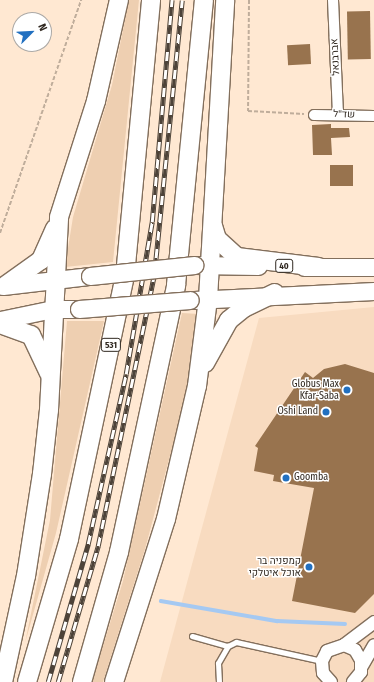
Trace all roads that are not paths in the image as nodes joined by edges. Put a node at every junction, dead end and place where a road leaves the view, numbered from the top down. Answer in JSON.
{"nodes":[{"id":1,"x":119,"y":0,"type":"edge"},
{"id":2,"x":152,"y":0,"type":"edge"},
{"id":3,"x":204,"y":0,"type":"edge"},
{"id":4,"x":225,"y":0,"type":"edge"},
{"id":5,"x":333,"y":0,"type":"edge"},
{"id":6,"x":338,"y":114,"type":"junction"},
{"id":7,"x":314,"y":115,"type":"road end"},
{"id":8,"x":374,"y":116,"type":"edge"},
{"id":9,"x":59,"y":217,"type":"junction"},
{"id":10,"x":212,"y":223,"type":"junction"},
{"id":11,"x":202,"y":265,"type":"junction"},
{"id":12,"x":318,"y":267,"type":"junction"},
{"id":13,"x":374,"y":267,"type":"edge"},
{"id":14,"x":54,"y":279,"type":"junction"},
{"id":15,"x":3,"y":286,"type":"edge"},
{"id":16,"x":374,"y":291,"type":"edge"},
{"id":17,"x":275,"y":293,"type":"junction"},
{"id":18,"x":199,"y":300,"type":"junction"},
{"id":19,"x":53,"y":309,"type":"junction"},
{"id":20,"x":0,"y":320,"type":"edge"},
{"id":21,"x":0,"y":324,"type":"edge"},
{"id":22,"x":50,"y":376,"type":"junction"},
{"id":23,"x":197,"y":386,"type":"junction"},
{"id":24,"x":374,"y":622,"type":"edge"},
{"id":25,"x":192,"y":636,"type":"dead end"},
{"id":26,"x":344,"y":645,"type":"junction"},
{"id":27,"x":374,"y":645,"type":"edge"},
{"id":28,"x":228,"y":646,"type":"junction"},
{"id":29,"x":322,"y":661,"type":"junction"},
{"id":30,"x":362,"y":666,"type":"junction"},
{"id":31,"x":3,"y":682,"type":"edge"},
{"id":32,"x":27,"y":682,"type":"edge"},
{"id":33,"x":82,"y":682,"type":"edge"},
{"id":34,"x":114,"y":682,"type":"edge"},
{"id":35,"x":219,"y":682,"type":"edge"},
{"id":36,"x":331,"y":682,"type":"edge"},
{"id":37,"x":353,"y":682,"type":"edge"}],
"edges":[{"from":1,"to":9,"type":"highway"},
{"from":2,"to":32,"type":"highway","number":"531"},
{"from":3,"to":33,"type":"highway"},
{"from":4,"to":10,"type":"highway"},
{"from":5,"to":6,"type":"street","name":"אברבנאל"},
{"from":6,"to":7,"type":"street","name":"שד\"ל"},
{"from":6,"to":8,"type":"street","name":"שד\"ל"},
{"from":9,"to":14,"type":"highway"},
{"from":9,"to":15,"type":"highway"},
{"from":10,"to":11,"type":"highway"},
{"from":10,"to":12,"type":"highway"},
{"from":11,"to":12,"type":"highway","number":"40"},
{"from":11,"to":14,"type":"highway","number":"40","bridge":true},
{"from":11,"to":18,"type":"highway"},
{"from":12,"to":13,"type":"highway","number":"40"},
{"from":14,"to":15,"type":"highway","number":"40"},
{"from":14,"to":19,"type":"highway"},
{"from":16,"to":17,"type":"highway"},
{"from":17,"to":18,"type":"highway"},
{"from":17,"to":23,"type":"highway"},
{"from":18,"to":19,"type":"highway","bridge":true},
{"from":18,"to":23,"type":"highway"},
{"from":19,"to":20,"type":"highway"},
{"from":19,"to":22,"type":"highway"},
{"from":21,"to":22,"type":"highway"},
{"from":22,"to":31,"type":"highway"},
{"from":23,"to":34,"type":"highway"},
{"from":24,"to":26,"type":"street"},
{"from":25,"to":28,"type":"lane"},
{"from":26,"to":29,"type":"street"},
{"from":26,"to":30,"type":"street"},
{"from":27,"to":30,"type":"street"},
{"from":28,"to":29,"type":"lane"},
{"from":28,"to":35,"type":"lane"},
{"from":29,"to":36,"type":"street"},
{"from":30,"to":37,"type":"street"}]}
